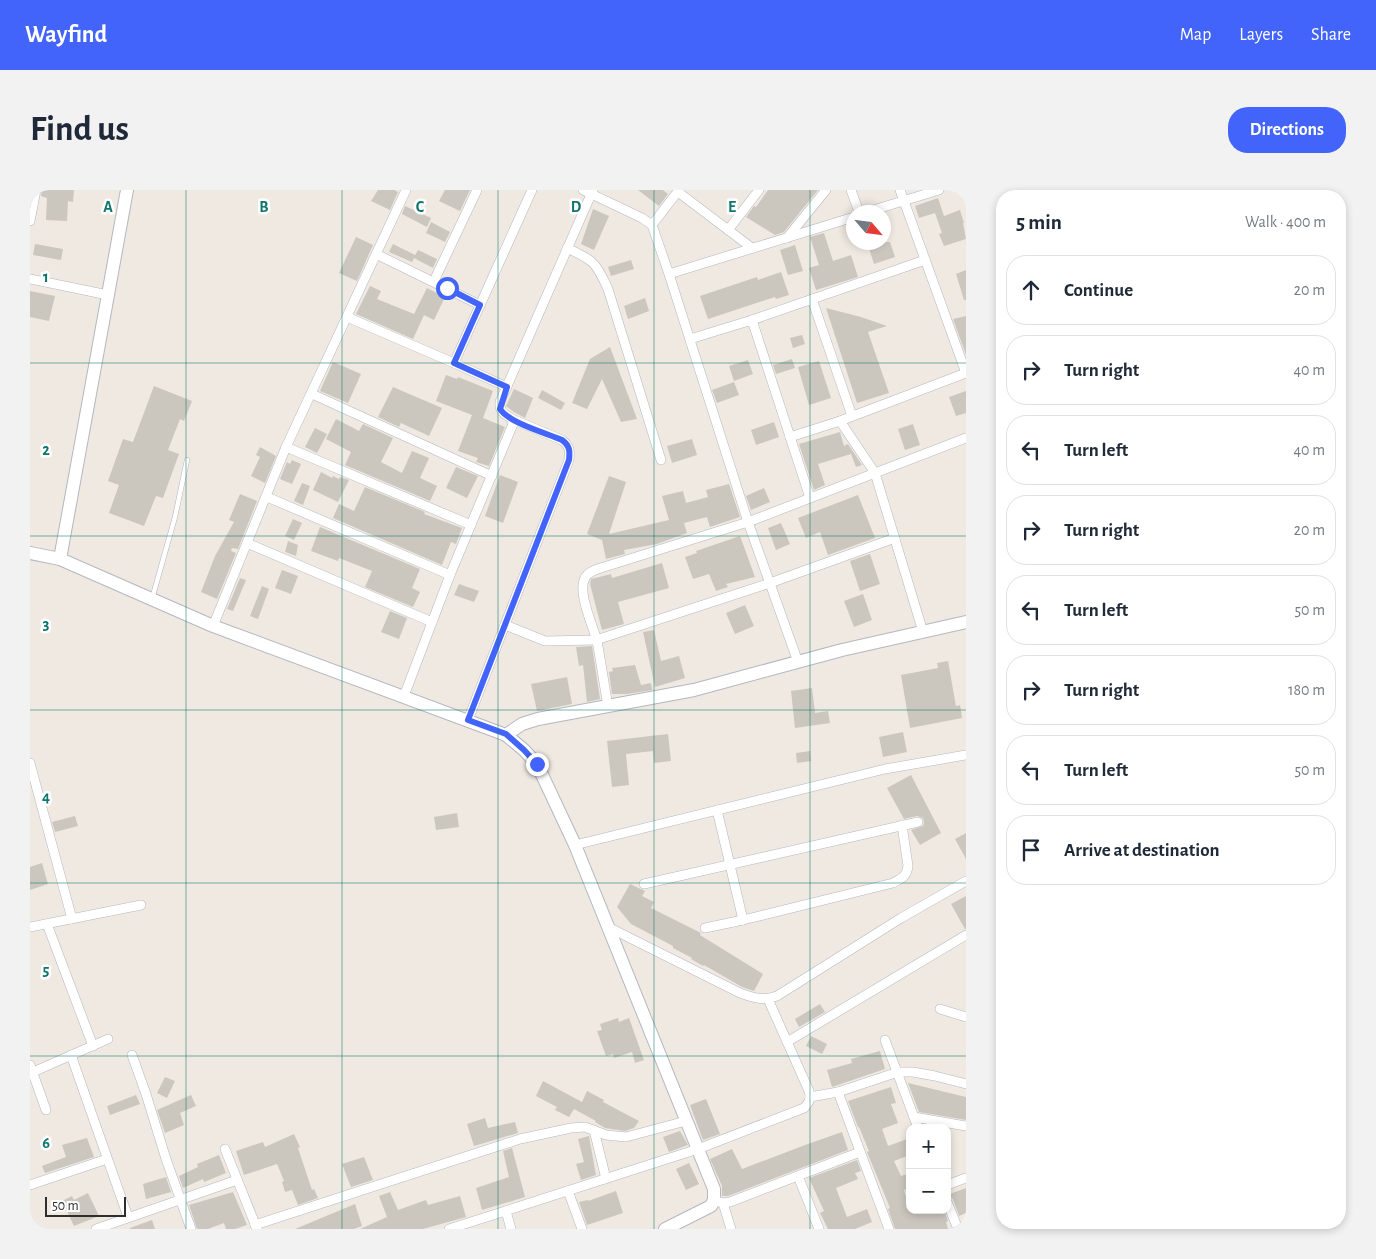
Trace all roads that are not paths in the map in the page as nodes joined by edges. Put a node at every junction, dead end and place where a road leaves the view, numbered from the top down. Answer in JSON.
{"nodes":[{"id":1,"x":36,"y":190,"type":"edge"},
{"id":2,"x":127,"y":190,"type":"edge"},
{"id":3,"x":406,"y":190,"type":"edge"},
{"id":4,"x":476,"y":190,"type":"edge"},
{"id":5,"x":532,"y":190,"type":"edge"},
{"id":6,"x":760,"y":190,"type":"edge"},
{"id":7,"x":826,"y":190,"type":"edge"},
{"id":8,"x":851,"y":190,"type":"edge"},
{"id":9,"x":900,"y":190,"type":"edge"},
{"id":10,"x":939,"y":190,"type":"edge"},
{"id":11,"x":589,"y":191,"type":"edge"},
{"id":12,"x":678,"y":191,"type":"edge"},
{"id":13,"x":904,"y":201,"type":"junction"},
{"id":14,"x":856,"y":205,"type":"edge"},
{"id":15,"x":891,"y":205,"type":"edge"},
{"id":16,"x":846,"y":220,"type":"edge"},
{"id":17,"x":30,"y":221,"type":"edge"},
{"id":18,"x":652,"y":225,"type":"junction"},
{"id":19,"x":728,"y":230,"type":"junction"},
{"id":20,"x":787,"y":238,"type":"junction"},
{"id":21,"x":567,"y":248,"type":"junction"},
{"id":22,"x":752,"y":248,"type":"junction"},
{"id":23,"x":376,"y":254,"type":"junction"},
{"id":24,"x":925,"y":260,"type":"junction"},
{"id":25,"x":670,"y":274,"type":"junction"},
{"id":26,"x":30,"y":279,"type":"edge"},
{"id":27,"x":434,"y":281,"type":"junction"},
{"id":28,"x":108,"y":296,"type":"junction"},
{"id":29,"x":812,"y":299,"type":"junction"},
{"id":30,"x":480,"y":305,"type":"junction"},
{"id":31,"x":347,"y":318,"type":"junction"},
{"id":32,"x":752,"y":320,"type":"junction"},
{"id":33,"x":690,"y":340,"type":"junction"},
{"id":34,"x":454,"y":363,"type":"junction"},
{"id":35,"x":966,"y":373,"type":"edge"},
{"id":36,"x":507,"y":387,"type":"junction"},
{"id":37,"x":312,"y":394,"type":"junction"},
{"id":38,"x":852,"y":416,"type":"junction"},
{"id":39,"x":512,"y":419,"type":"junction"},
{"id":40,"x":840,"y":421,"type":"junction"},
{"id":41,"x":790,"y":437,"type":"junction"},
{"id":42,"x":966,"y":438,"type":"edge"},
{"id":43,"x":286,"y":447,"type":"junction"},
{"id":44,"x":187,"y":460,"type":"dead end"},
{"id":45,"x":661,"y":460,"type":"dead end"},
{"id":46,"x":875,"y":473,"type":"junction"},
{"id":47,"x":492,"y":476,"type":"junction"},
{"id":48,"x":267,"y":497,"type":"junction"},
{"id":49,"x":810,"y":498,"type":"junction"},
{"id":50,"x":748,"y":522,"type":"junction"},
{"id":51,"x":471,"y":525,"type":"junction"},
{"id":52,"x":894,"y":538,"type":"junction"},
{"id":53,"x":247,"y":543,"type":"junction"},
{"id":54,"x":30,"y":553,"type":"edge"},
{"id":55,"x":60,"y":560,"type":"junction"},
{"id":56,"x":450,"y":575,"type":"junction"},
{"id":57,"x":770,"y":583,"type":"junction"},
{"id":58,"x":152,"y":600,"type":"junction"},
{"id":59,"x":432,"y":622,"type":"junction"},
{"id":60,"x":966,"y":622,"type":"edge"},
{"id":61,"x":505,"y":625,"type":"junction"},
{"id":62,"x":213,"y":626,"type":"junction"},
{"id":63,"x":923,"y":632,"type":"junction"},
{"id":64,"x":596,"y":640,"type":"junction"},
{"id":65,"x":798,"y":662,"type":"junction"},
{"id":66,"x":404,"y":696,"type":"junction"},
{"id":67,"x":608,"y":706,"type":"junction"},
{"id":68,"x":468,"y":720,"type":"junction"},
{"id":69,"x":506,"y":734,"type":"junction"},
{"id":70,"x":966,"y":755,"type":"edge"},
{"id":71,"x":30,"y":763,"type":"edge"},
{"id":72,"x":717,"y":810,"type":"junction"},
{"id":73,"x":918,"y":822,"type":"dead end"},
{"id":74,"x":902,"y":825,"type":"junction"},
{"id":75,"x":575,"y":845,"type":"junction"},
{"id":76,"x":730,"y":865,"type":"junction"},
{"id":77,"x":966,"y":881,"type":"edge"},
{"id":78,"x":644,"y":884,"type":"dead end"},
{"id":79,"x":141,"y":905,"type":"dead end"},
{"id":80,"x":72,"y":919,"type":"junction"},
{"id":81,"x":743,"y":920,"type":"junction"},
{"id":82,"x":47,"y":924,"type":"junction"},
{"id":83,"x":30,"y":927,"type":"edge"},
{"id":84,"x":608,"y":927,"type":"junction"},
{"id":85,"x":705,"y":928,"type":"dead end"},
{"id":86,"x":966,"y":935,"type":"edge"},
{"id":87,"x":768,"y":999,"type":"junction"},
{"id":88,"x":940,"y":1009,"type":"dead end"},
{"id":89,"x":966,"y":1017,"type":"edge"},
{"id":90,"x":108,"y":1039,"type":"dead end"},
{"id":91,"x":885,"y":1040,"type":"dead end"},
{"id":92,"x":787,"y":1042,"type":"junction"},
{"id":93,"x":93,"y":1046,"type":"junction"},
{"id":94,"x":132,"y":1055,"type":"dead end"},
{"id":95,"x":71,"y":1056,"type":"junction"},
{"id":96,"x":31,"y":1069,"type":"edge"},
{"id":97,"x":898,"y":1072,"type":"junction"},
{"id":98,"x":966,"y":1084,"type":"edge"},
{"id":99,"x":838,"y":1092,"type":"junction"},
{"id":100,"x":810,"y":1097,"type":"junction"},
{"id":101,"x":46,"y":1110,"type":"dead end"},
{"id":102,"x":914,"y":1117,"type":"junction"},
{"id":103,"x":686,"y":1121,"type":"junction"},
{"id":104,"x":917,"y":1124,"type":"edge"},
{"id":105,"x":966,"y":1126,"type":"edge"},
{"id":106,"x":594,"y":1130,"type":"junction"},
{"id":107,"x":225,"y":1149,"type":"dead end"},
{"id":108,"x":698,"y":1149,"type":"junction"},
{"id":109,"x":860,"y":1152,"type":"junction"},
{"id":110,"x":107,"y":1159,"type":"junction"},
{"id":111,"x":798,"y":1176,"type":"junction"},
{"id":112,"x":966,"y":1178,"type":"edge"},
{"id":113,"x":606,"y":1179,"type":"junction"},
{"id":114,"x":237,"y":1180,"type":"junction"},
{"id":115,"x":951,"y":1184,"type":"edge"},
{"id":116,"x":30,"y":1185,"type":"edge"},
{"id":117,"x":568,"y":1191,"type":"junction"},
{"id":118,"x":180,"y":1198,"type":"junction"},
{"id":119,"x":719,"y":1201,"type":"junction"},
{"id":120,"x":506,"y":1211,"type":"junction"},
{"id":121,"x":951,"y":1212,"type":"edge"},
{"id":122,"x":128,"y":1218,"type":"junction"},
{"id":123,"x":256,"y":1227,"type":"edge"},
{"id":124,"x":96,"y":1229,"type":"edge"},
{"id":125,"x":191,"y":1229,"type":"edge"},
{"id":126,"x":449,"y":1229,"type":"edge"},
{"id":127,"x":511,"y":1229,"type":"edge"},
{"id":128,"x":582,"y":1229,"type":"edge"},
{"id":129,"x":665,"y":1229,"type":"edge"},
{"id":130,"x":731,"y":1229,"type":"edge"},
{"id":131,"x":819,"y":1229,"type":"edge"},
{"id":132,"x":889,"y":1229,"type":"edge"},
{"id":133,"x":958,"y":1229,"type":"edge"}],
"edges":[{"from":1,"to":17,"type":"street"},
{"from":2,"to":28,"type":"street"},
{"from":3,"to":23,"type":"street"},
{"from":4,"to":27,"type":"street"},
{"from":5,"to":30,"type":"street"},
{"from":6,"to":19,"type":"street"},
{"from":7,"to":20,"type":"street"},
{"from":8,"to":14,"type":"street"},
{"from":9,"to":13,"type":"street"},
{"from":10,"to":13,"type":"street"},
{"from":11,"to":18,"type":"street"},
{"from":11,"to":21,"type":"street"},
{"from":12,"to":18,"type":"street"},
{"from":12,"to":19,"type":"street"},
{"from":13,"to":15,"type":"street"},
{"from":13,"to":24,"type":"street"},
{"from":16,"to":20,"type":"street"},
{"from":18,"to":25,"type":"street"},
{"from":19,"to":22,"type":"street"},
{"from":20,"to":22,"type":"street"},
{"from":21,"to":36,"type":"street"},
{"from":21,"to":45,"type":"street"},
{"from":22,"to":25,"type":"street"},
{"from":23,"to":27,"type":"street"},
{"from":23,"to":31,"type":"street"},
{"from":24,"to":29,"type":"street"},
{"from":24,"to":35,"type":"street"},
{"from":25,"to":33,"type":"street"},
{"from":26,"to":28,"type":"street"},
{"from":27,"to":30,"type":"street"},
{"from":28,"to":55,"type":"street"},
{"from":29,"to":32,"type":"street"},
{"from":29,"to":38,"type":"street"},
{"from":30,"to":34,"type":"street"},
{"from":31,"to":34,"type":"street"},
{"from":31,"to":37,"type":"street"},
{"from":32,"to":33,"type":"street"},
{"from":32,"to":41,"type":"street"},
{"from":33,"to":50,"type":"street"},
{"from":34,"to":36,"type":"street"},
{"from":35,"to":38,"type":"street"},
{"from":36,"to":39,"type":"street"},
{"from":37,"to":43,"type":"street"},
{"from":37,"to":47,"type":"street"},
{"from":38,"to":40,"type":"street"},
{"from":39,"to":47,"type":"street"},
{"from":39,"to":61,"type":"street"},
{"from":40,"to":41,"type":"street"},
{"from":40,"to":46,"type":"street"},
{"from":41,"to":49,"type":"street"},
{"from":42,"to":46,"type":"street"},
{"from":43,"to":48,"type":"street"},
{"from":43,"to":51,"type":"street"},
{"from":44,"to":58,"type":"lane"},
{"from":46,"to":49,"type":"street"},
{"from":46,"to":52,"type":"street"},
{"from":47,"to":51,"type":"street"},
{"from":48,"to":53,"type":"street"},
{"from":48,"to":56,"type":"street"},
{"from":49,"to":50,"type":"street"},
{"from":50,"to":57,"type":"street"},
{"from":50,"to":64,"type":"street"},
{"from":51,"to":56,"type":"street"},
{"from":52,"to":57,"type":"street"},
{"from":52,"to":63,"type":"street"},
{"from":53,"to":59,"type":"street"},
{"from":53,"to":62,"type":"street"},
{"from":54,"to":55,"type":"street"},
{"from":55,"to":58,"type":"street"},
{"from":56,"to":59,"type":"street"},
{"from":57,"to":64,"type":"street"},
{"from":57,"to":65,"type":"street"},
{"from":58,"to":62,"type":"street"},
{"from":59,"to":66,"type":"street"},
{"from":60,"to":63,"type":"street"},
{"from":61,"to":64,"type":"street"},
{"from":61,"to":68,"type":"street"},
{"from":62,"to":66,"type":"street"},
{"from":63,"to":65,"type":"street"},
{"from":64,"to":67,"type":"street"},
{"from":65,"to":67,"type":"street"},
{"from":66,"to":68,"type":"street"},
{"from":67,"to":69,"type":"street"},
{"from":68,"to":69,"type":"street"},
{"from":69,"to":75,"type":"street"},
{"from":70,"to":72,"type":"street"},
{"from":71,"to":80,"type":"street"},
{"from":72,"to":75,"type":"street"},
{"from":72,"to":76,"type":"street"},
{"from":73,"to":74,"type":"street"},
{"from":74,"to":76,"type":"street"},
{"from":74,"to":81,"type":"street"},
{"from":75,"to":84,"type":"street"},
{"from":76,"to":78,"type":"street"},
{"from":76,"to":81,"type":"street"},
{"from":77,"to":87,"type":"street"},
{"from":79,"to":80,"type":"street"},
{"from":80,"to":82,"type":"street"},
{"from":81,"to":85,"type":"street"},
{"from":82,"to":83,"type":"street"},
{"from":82,"to":93,"type":"street"},
{"from":84,"to":87,"type":"street"},
{"from":84,"to":103,"type":"street"},
{"from":86,"to":92,"type":"street"},
{"from":87,"to":92,"type":"street"},
{"from":88,"to":89,"type":"street"},
{"from":90,"to":93,"type":"street"},
{"from":91,"to":97,"type":"street"},
{"from":92,"to":100,"type":"street"},
{"from":93,"to":95,"type":"street"},
{"from":94,"to":118,"type":"street"},
{"from":95,"to":96,"type":"street"},
{"from":95,"to":110,"type":"street"},
{"from":96,"to":101,"type":"street"},
{"from":97,"to":98,"type":"street"},
{"from":97,"to":99,"type":"street"},
{"from":97,"to":102,"type":"street"},
{"from":99,"to":100,"type":"street"},
{"from":99,"to":109,"type":"street"},
{"from":100,"to":108,"type":"street"},
{"from":102,"to":104,"type":"street"},
{"from":102,"to":105,"type":"street"},
{"from":103,"to":106,"type":"street"},
{"from":103,"to":108,"type":"street"},
{"from":106,"to":113,"type":"street"},
{"from":106,"to":123,"type":"street"},
{"from":107,"to":114,"type":"street"},
{"from":108,"to":113,"type":"street"},
{"from":108,"to":119,"type":"street"},
{"from":109,"to":111,"type":"street"},
{"from":109,"to":132,"type":"street"},
{"from":110,"to":116,"type":"street"},
{"from":110,"to":122,"type":"street"},
{"from":111,"to":119,"type":"street"},
{"from":111,"to":131,"type":"street"},
{"from":112,"to":115,"type":"street"},
{"from":113,"to":117,"type":"street"},
{"from":114,"to":118,"type":"street"},
{"from":114,"to":123,"type":"street"},
{"from":117,"to":120,"type":"street"},
{"from":117,"to":128,"type":"street"},
{"from":118,"to":122,"type":"street"},
{"from":118,"to":125,"type":"street"},
{"from":119,"to":129,"type":"street"},
{"from":119,"to":130,"type":"street"},
{"from":120,"to":126,"type":"street"},
{"from":120,"to":127,"type":"street"},
{"from":121,"to":133,"type":"street"},
{"from":122,"to":124,"type":"street"}]}
